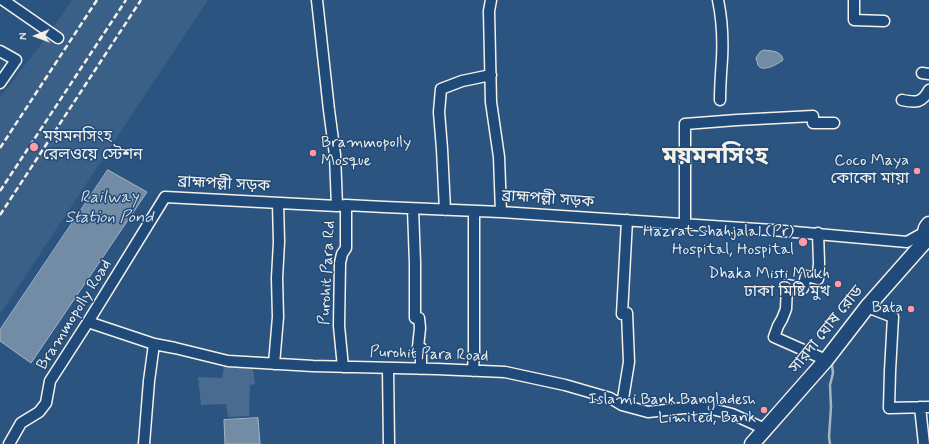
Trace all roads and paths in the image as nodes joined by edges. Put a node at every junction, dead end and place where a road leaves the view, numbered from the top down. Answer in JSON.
{"nodes":[{"id":1,"x":3,"y":0,"type":"edge"},
{"id":2,"x":317,"y":0,"type":"edge"},
{"id":3,"x":491,"y":0,"type":"edge"},
{"id":4,"x":718,"y":0,"type":"edge"},
{"id":5,"x":854,"y":0,"type":"edge"},
{"id":6,"x":884,"y":21,"type":"dead end"},
{"id":7,"x":58,"y":38,"type":"dead end"},
{"id":8,"x":0,"y":51,"type":"edge"},
{"id":9,"x":491,"y":75,"type":"junction"},
{"id":10,"x":0,"y":83,"type":"edge"},
{"id":11,"x":929,"y":90,"type":"edge"},
{"id":12,"x":720,"y":100,"type":"dead end"},
{"id":13,"x":902,"y":100,"type":"dead end"},
{"id":14,"x":834,"y":123,"type":"dead end"},
{"id":15,"x":165,"y":197,"type":"joint"},
{"id":16,"x":278,"y":203,"type":"junction"},
{"id":17,"x":341,"y":205,"type":"junction"},
{"id":18,"x":413,"y":208,"type":"junction"},
{"id":19,"x":445,"y":210,"type":"junction"},
{"id":20,"x":474,"y":211,"type":"junction"},
{"id":21,"x":501,"y":212,"type":"junction"},
{"id":22,"x":627,"y":220,"type":"junction"},
{"id":23,"x":685,"y":224,"type":"junction"},
{"id":24,"x":818,"y":233,"type":"junction"},
{"id":25,"x":928,"y":233,"type":"edge"},
{"id":26,"x":867,"y":307,"type":"junction"},
{"id":27,"x":88,"y":322,"type":"junction"},
{"id":28,"x":154,"y":344,"type":"junction"},
{"id":29,"x":826,"y":360,"type":"junction"},
{"id":30,"x":274,"y":364,"type":"junction"},
{"id":31,"x":343,"y":367,"type":"junction"},
{"id":32,"x":388,"y":368,"type":"junction"},
{"id":33,"x":421,"y":369,"type":"junction"},
{"id":34,"x":473,"y":371,"type":"junction"},
{"id":35,"x":622,"y":405,"type":"junction"},
{"id":36,"x":924,"y":407,"type":"edge"},
{"id":37,"x":765,"y":429,"type":"junction"},
{"id":38,"x":9,"y":444,"type":"edge"},
{"id":39,"x":144,"y":444,"type":"edge"},
{"id":40,"x":389,"y":444,"type":"edge"},
{"id":41,"x":752,"y":444,"type":"edge"},
{"id":42,"x":924,"y":444,"type":"edge"}],
"edges":[{"from":1,"to":7,"type":"street"},
{"from":2,"to":17,"type":"street","name":"Purohit Para Rd"},
{"from":3,"to":9,"type":"street"},
{"from":4,"to":12,"type":"street"},
{"from":5,"to":6,"type":"street"},
{"from":8,"to":10,"type":"street"},
{"from":9,"to":19,"type":"street"},
{"from":9,"to":21,"type":"street"},
{"from":11,"to":13,"type":"street"},
{"from":14,"to":23,"type":"street"},
{"from":15,"to":16,"type":"street","name":"ব্রাহ্মপল্লী সড়ক"},
{"from":15,"to":27,"type":"street","name":"Brammopolly Road"},
{"from":16,"to":17,"type":"street","name":"ব্রাহ্মপল্লী সড়ক"},
{"from":16,"to":30,"type":"street"},
{"from":17,"to":18,"type":"street","name":"ব্রাহ্মপল্লী সড়ক"},
{"from":17,"to":31,"type":"street","name":"Purohit Para Rd"},
{"from":18,"to":19,"type":"street","name":"ব্রাহ্মপল্লী সড়ক"},
{"from":18,"to":33,"type":"street"},
{"from":19,"to":20,"type":"street","name":"ব্রাহ্মপল্লী সড়ক"},
{"from":20,"to":21,"type":"street","name":"ব্রাহ্মপল্লী সড়ক"},
{"from":20,"to":34,"type":"street"},
{"from":21,"to":22,"type":"street","name":"ব্রাহ্মপল্লী সড়ক"},
{"from":22,"to":23,"type":"street","name":"ব্রাহ্মপল্লী সড়ক"},
{"from":22,"to":35,"type":"street"},
{"from":23,"to":24,"type":"street","name":"ব্রাহ্মপল্লী সড়ক"},
{"from":24,"to":25,"type":"street","name":"ব্রাহ্মপল্লী সড়ক"},
{"from":24,"to":29,"type":"street"},
{"from":25,"to":26,"type":"main road","name":"সারদা ঘোষ রোড"},
{"from":26,"to":29,"type":"main road","name":"সারদা ঘোষ রোড"},
{"from":26,"to":36,"type":"street"},
{"from":27,"to":28,"type":"street","name":"Purohit Para Road"},
{"from":27,"to":38,"type":"street","name":"Brammopolly Road"},
{"from":28,"to":30,"type":"street","name":"Purohit Para Road"},
{"from":28,"to":39,"type":"street"},
{"from":29,"to":37,"type":"main road","name":"সারদা ঘোষ রোড"},
{"from":30,"to":31,"type":"street","name":"Purohit Para Road"},
{"from":31,"to":32,"type":"street","name":"Purohit Para Road"},
{"from":32,"to":33,"type":"street","name":"Purohit Para Road"},
{"from":32,"to":40,"type":"street"},
{"from":33,"to":34,"type":"street","name":"Purohit Para Road"},
{"from":34,"to":35,"type":"street","name":"Purohit Para Road"},
{"from":35,"to":37,"type":"street","name":"Purohit Para Road"},
{"from":36,"to":42,"type":"street"},
{"from":37,"to":41,"type":"main road","name":"সারদা ঘোষ রোড"}]}
